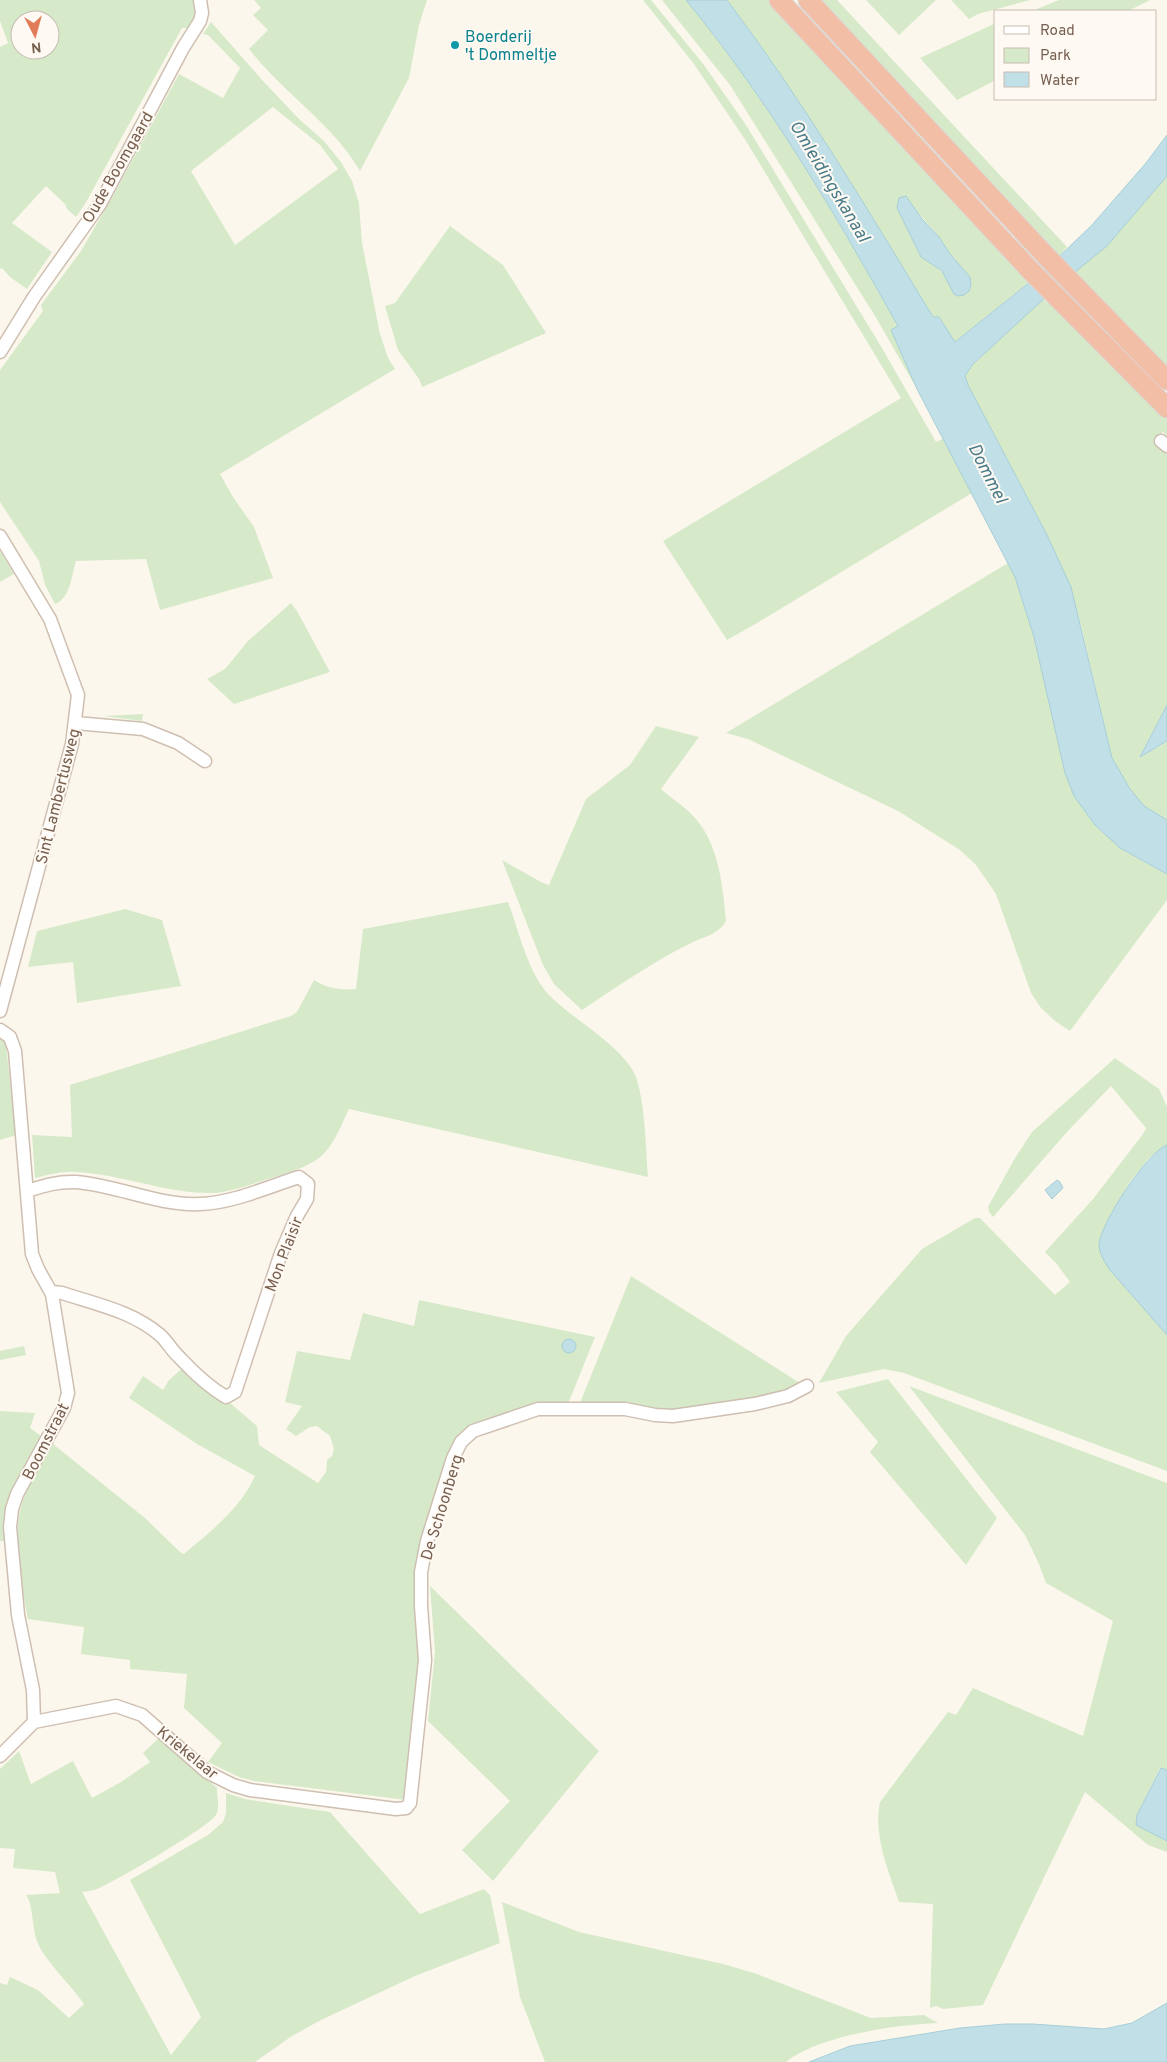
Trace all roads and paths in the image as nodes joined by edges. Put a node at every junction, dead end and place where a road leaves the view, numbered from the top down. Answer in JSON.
{"nodes":[{"id":1,"x":200,"y":0,"type":"edge"},
{"id":2,"x":779,"y":0,"type":"edge"},
{"id":3,"x":808,"y":0,"type":"edge"},
{"id":4,"x":0,"y":352,"type":"edge"},
{"id":5,"x":1167,"y":380,"type":"edge"},
{"id":6,"x":1167,"y":408,"type":"edge"},
{"id":7,"x":0,"y":536,"type":"edge"},
{"id":8,"x":76,"y":723,"type":"junction"},
{"id":9,"x":205,"y":762,"type":"dead end"},
{"id":10,"x":0,"y":1011,"type":"edge"},
{"id":11,"x":0,"y":1030,"type":"edge"},
{"id":12,"x":27,"y":1191,"type":"junction"},
{"id":13,"x":52,"y":1294,"type":"junction"},
{"id":14,"x":807,"y":1386,"type":"dead end"},
{"id":15,"x":34,"y":1722,"type":"junction"},
{"id":16,"x":0,"y":1756,"type":"edge"},
{"id":17,"x":406,"y":1808,"type":"joint"}],
"edges":[{"from":1,"to":4,"type":"street","name":"Oude Boomgaard"},
{"from":2,"to":6,"type":"highway"},
{"from":3,"to":5,"type":"highway"},
{"from":7,"to":8,"type":"street","name":"Sint Lambertusweg"},
{"from":8,"to":9,"type":"street"},
{"from":8,"to":10,"type":"street","name":"Sint Lambertusweg"},
{"from":11,"to":12,"type":"street","name":"Boomstraat"},
{"from":12,"to":13,"type":"street","name":"Boomstraat"},
{"from":12,"to":13,"type":"street","name":"Mon Plaisir"},
{"from":13,"to":15,"type":"street","name":"Boomstraat"},
{"from":14,"to":17,"type":"street","name":"De Schoonberg"},
{"from":15,"to":16,"type":"street"},
{"from":15,"to":17,"type":"street","name":"Kriekelaar"}]}
